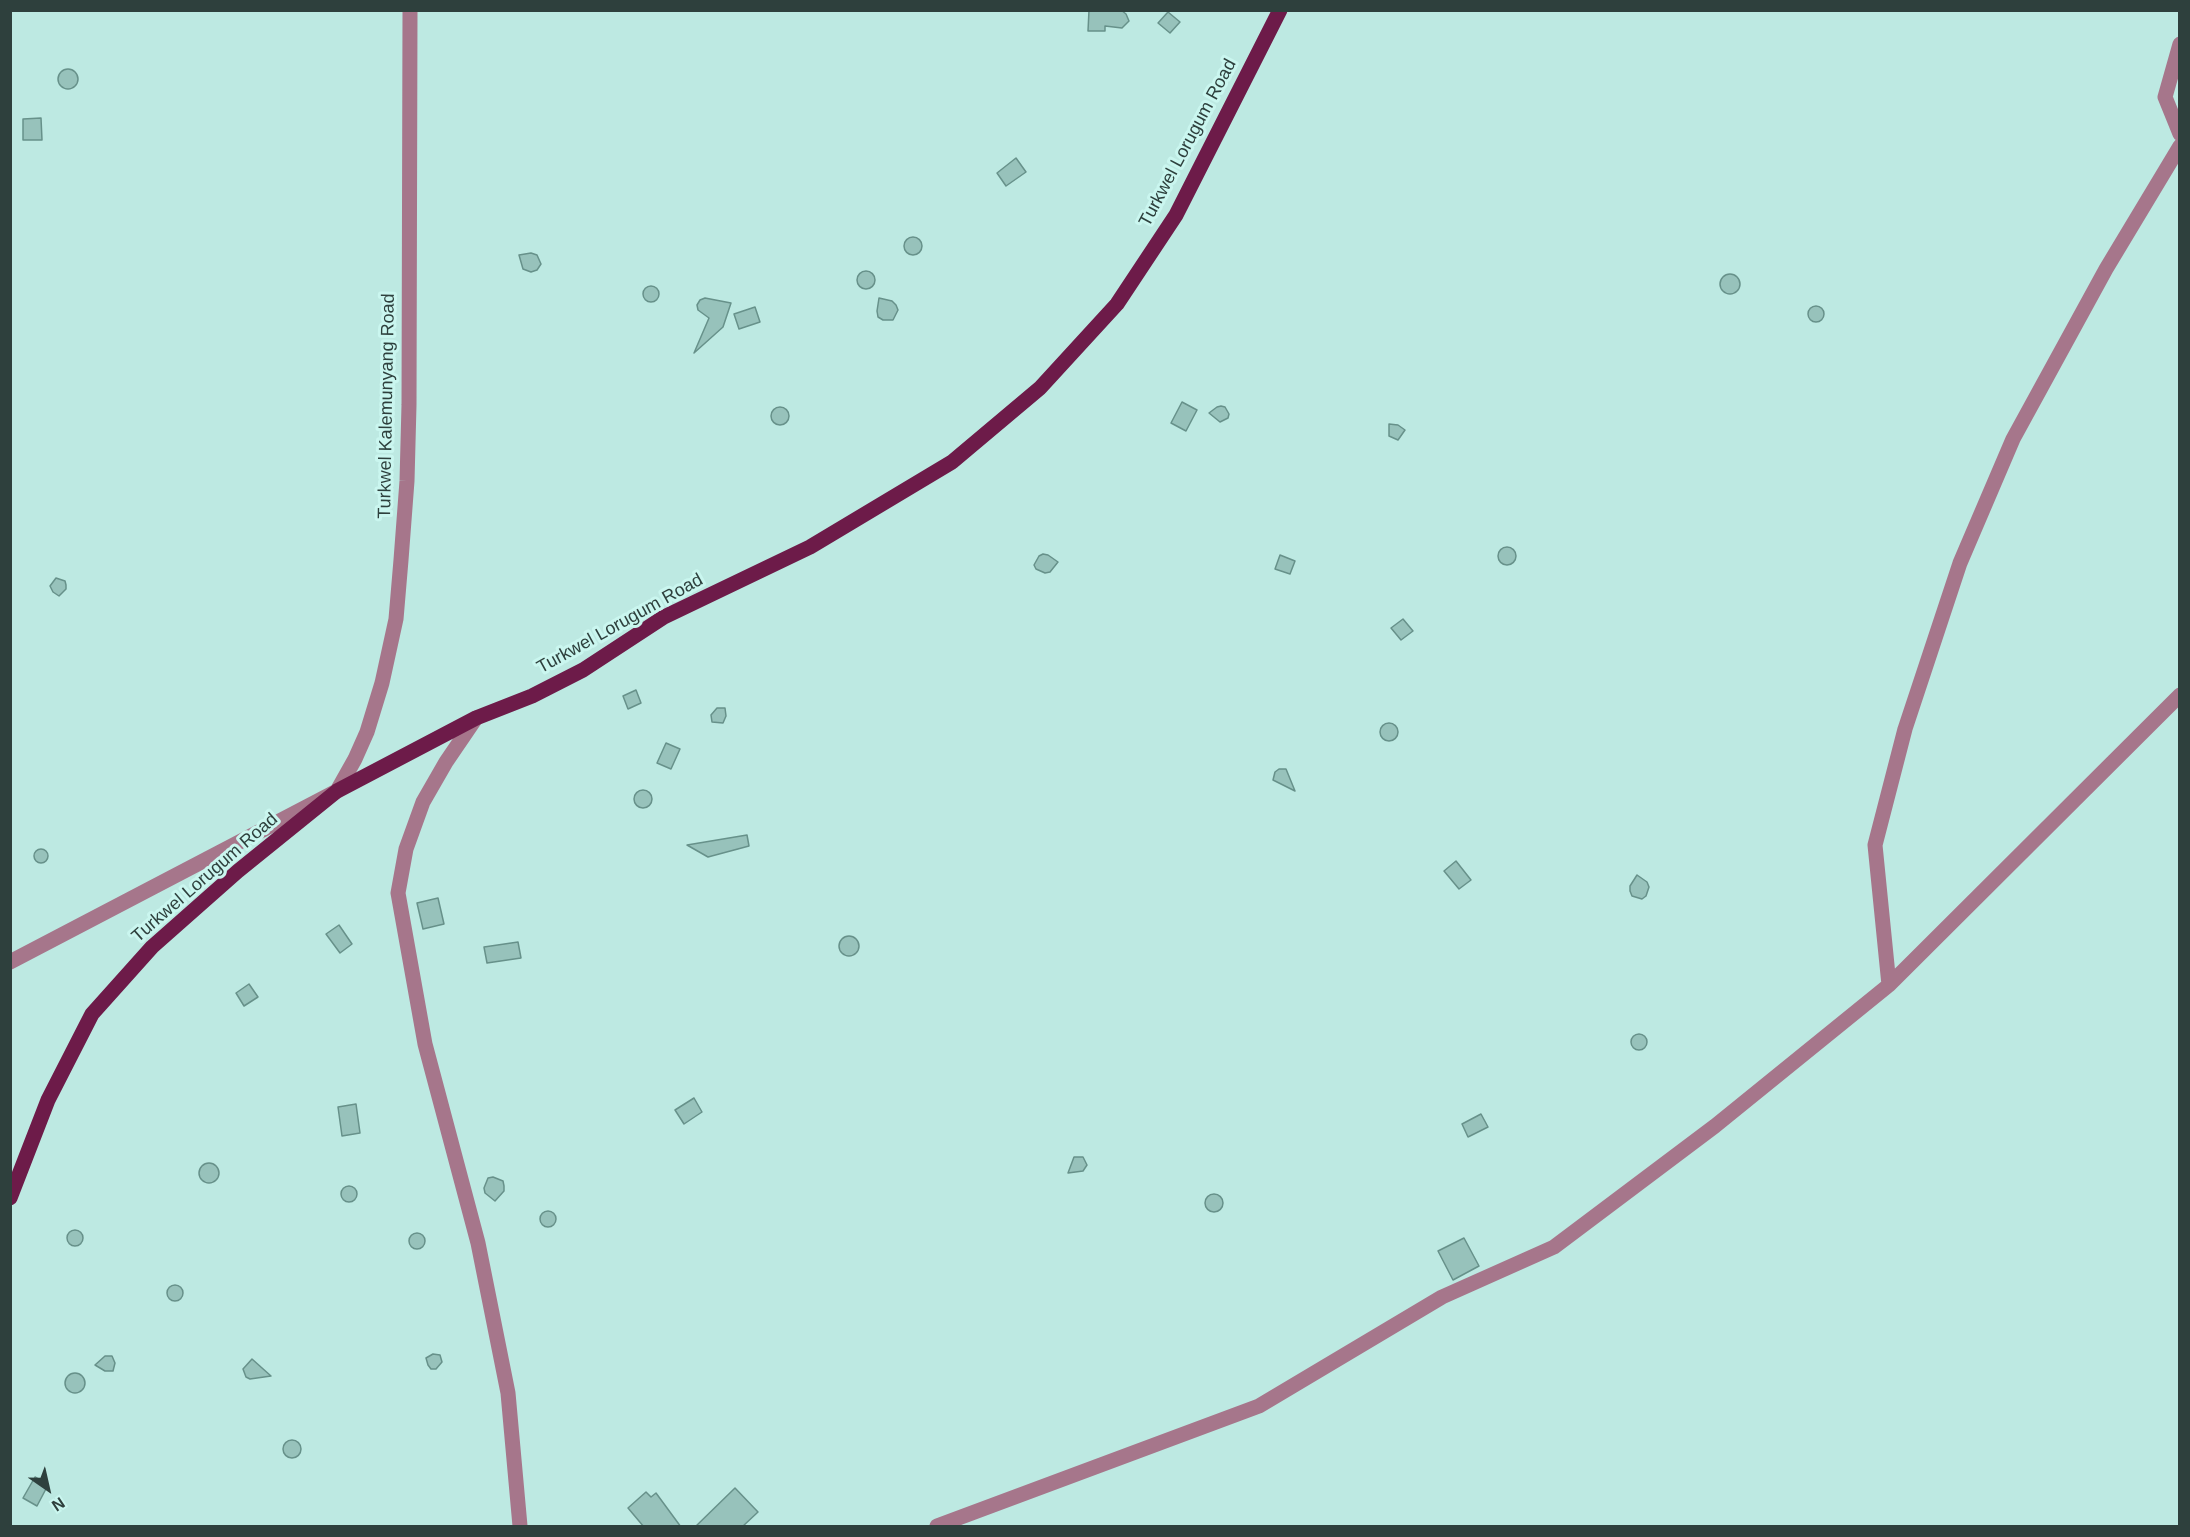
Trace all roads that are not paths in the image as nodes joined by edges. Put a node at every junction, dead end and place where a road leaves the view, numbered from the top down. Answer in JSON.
{"nodes":[{"id":1,"x":410,"y":10,"type":"edge"},
{"id":2,"x":1280,"y":10,"type":"edge"},
{"id":3,"x":2180,"y":44,"type":"edge"},
{"id":4,"x":2180,"y":134,"type":"edge"},
{"id":5,"x":2180,"y":146,"type":"edge"},
{"id":6,"x":2180,"y":695,"type":"edge"},
{"id":7,"x":476,"y":718,"type":"junction"},
{"id":8,"x":337,"y":791,"type":"junction"},
{"id":9,"x":10,"y":962,"type":"edge"},
{"id":10,"x":1889,"y":985,"type":"junction"},
{"id":11,"x":10,"y":1198,"type":"edge"},
{"id":12,"x":520,"y":1527,"type":"edge"},
{"id":13,"x":937,"y":1527,"type":"edge"}],
"edges":[{"from":1,"to":8,"type":"street","name":"Turkwel Kalemunyang Road"},
{"from":2,"to":7,"type":"main road","name":"Turkwel Lorugum Road"},
{"from":3,"to":4,"type":"street"},
{"from":5,"to":10,"type":"street"},
{"from":6,"to":10,"type":"street"},
{"from":7,"to":8,"type":"main road","name":"Turkwel Lorugum Road"},
{"from":7,"to":12,"type":"street"},
{"from":8,"to":9,"type":"street"},
{"from":8,"to":11,"type":"main road","name":"Turkwel Lorugum Road"},
{"from":10,"to":13,"type":"street"}]}
